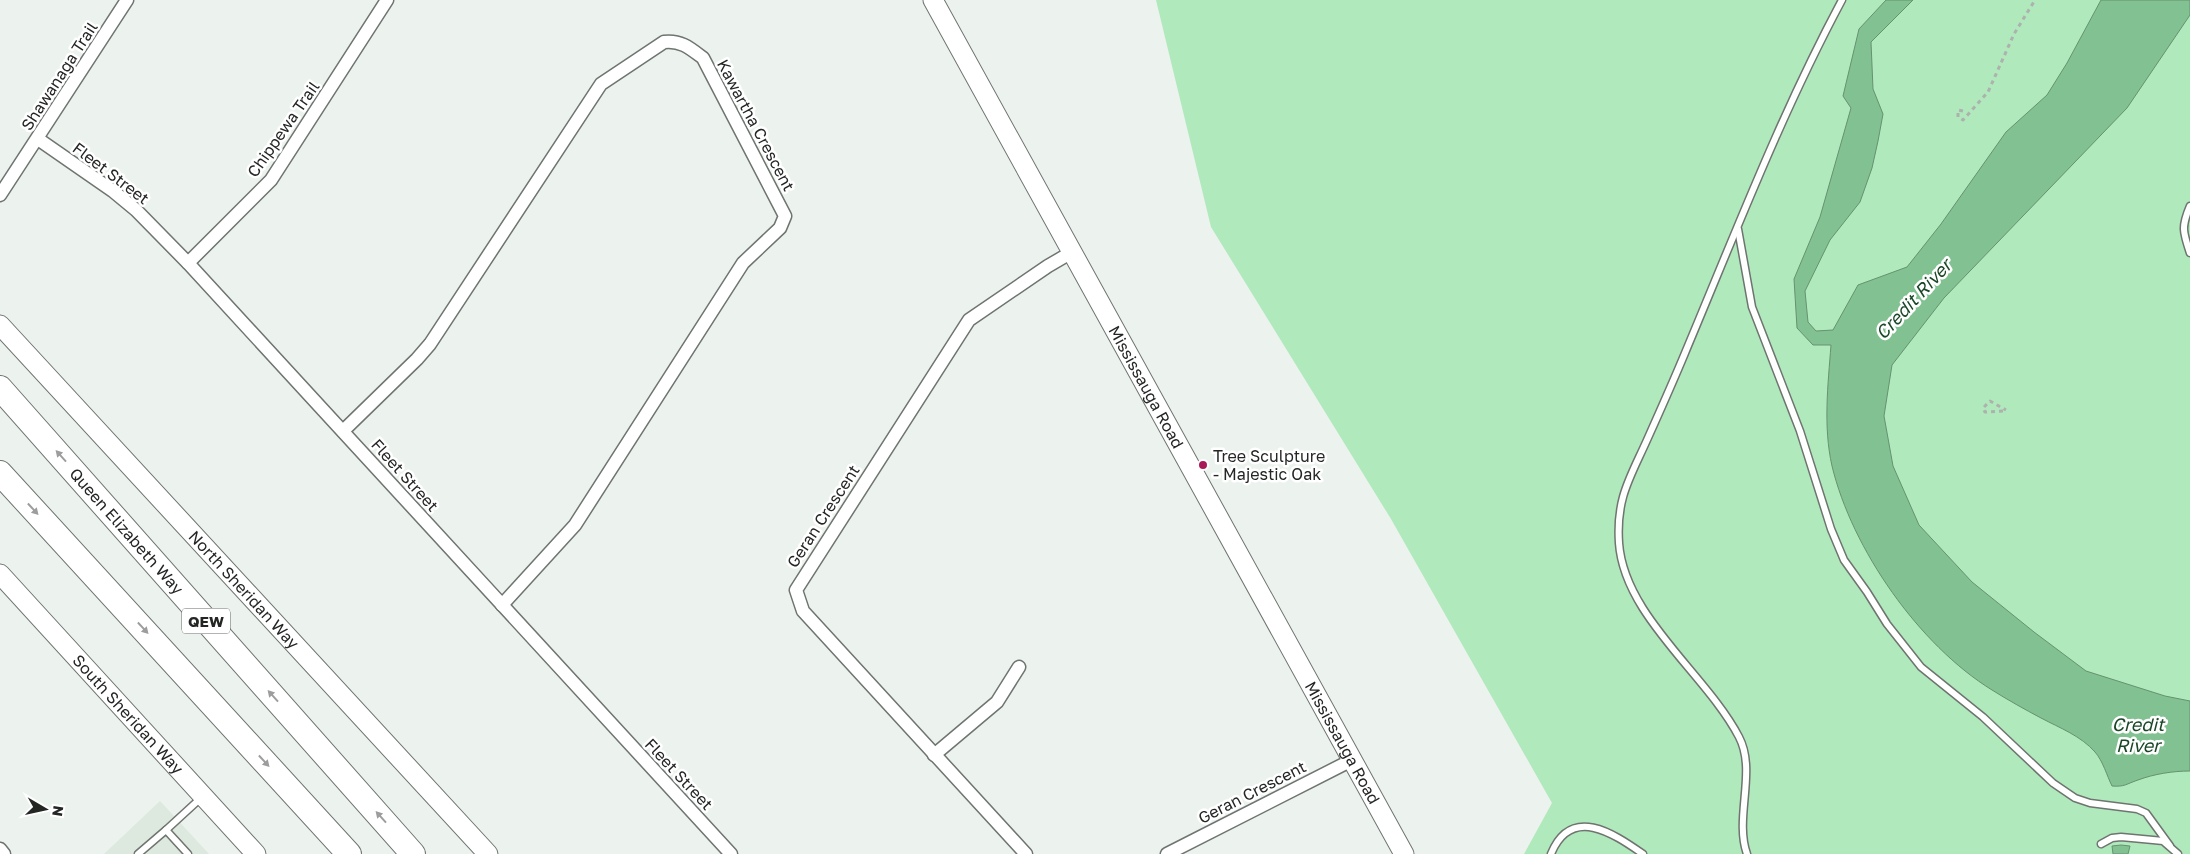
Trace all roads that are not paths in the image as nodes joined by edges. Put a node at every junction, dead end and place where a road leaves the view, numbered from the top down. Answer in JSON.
{"nodes":[{"id":1,"x":127,"y":0,"type":"edge"},
{"id":2,"x":387,"y":0,"type":"edge"},
{"id":3,"x":933,"y":0,"type":"edge"},
{"id":4,"x":1842,"y":0,"type":"edge"},
{"id":5,"x":38,"y":139,"type":"junction"},
{"id":6,"x":0,"y":195,"type":"edge"},
{"id":7,"x":2190,"y":206,"type":"edge"},
{"id":8,"x":1738,"y":228,"type":"junction"},
{"id":9,"x":1072,"y":252,"type":"junction"},
{"id":10,"x":2190,"y":253,"type":"edge"},
{"id":11,"x":188,"y":263,"type":"junction"},
{"id":12,"x":0,"y":325,"type":"edge"},
{"id":13,"x":0,"y":388,"type":"edge"},
{"id":14,"x":343,"y":431,"type":"junction"},
{"id":15,"x":0,"y":473,"type":"edge"},
{"id":16,"x":0,"y":574,"type":"edge"},
{"id":17,"x":502,"y":605,"type":"junction"},
{"id":18,"x":1018,"y":667,"type":"dead end"},
{"id":19,"x":934,"y":755,"type":"junction"},
{"id":20,"x":1352,"y":760,"type":"junction"},
{"id":21,"x":203,"y":796,"type":"junction"},
{"id":22,"x":166,"y":830,"type":"junction"},
{"id":23,"x":2101,"y":844,"type":"dead end"},
{"id":24,"x":2170,"y":846,"type":"junction"},
{"id":25,"x":0,"y":849,"type":"edge"},
{"id":26,"x":4,"y":854,"type":"edge"},
{"id":27,"x":138,"y":854,"type":"edge"},
{"id":28,"x":188,"y":854,"type":"edge"},
{"id":29,"x":256,"y":854,"type":"edge"},
{"id":30,"x":350,"y":854,"type":"edge"},
{"id":31,"x":413,"y":854,"type":"edge"},
{"id":32,"x":488,"y":854,"type":"edge"},
{"id":33,"x":731,"y":854,"type":"edge"},
{"id":34,"x":1026,"y":854,"type":"edge"},
{"id":35,"x":1167,"y":854,"type":"edge"},
{"id":36,"x":1404,"y":854,"type":"edge"},
{"id":37,"x":1551,"y":854,"type":"edge"},
{"id":38,"x":1643,"y":854,"type":"edge"},
{"id":39,"x":1747,"y":854,"type":"edge"},
{"id":40,"x":2178,"y":854,"type":"edge"}],
"edges":[{"from":1,"to":5,"type":"street","name":"Shawanaga Trail"},
{"from":2,"to":11,"type":"street","name":"Chippewa Trail"},
{"from":3,"to":9,"type":"street","name":"Mississauga Road"},
{"from":4,"to":8,"type":"lane"},
{"from":5,"to":6,"type":"street","name":"Shawanaga Trail"},
{"from":5,"to":11,"type":"street","name":"Fleet Street"},
{"from":7,"to":10,"type":"lane"},
{"from":8,"to":24,"type":"lane"},
{"from":8,"to":39,"type":"lane"},
{"from":9,"to":19,"type":"street","name":"Geran Crescent"},
{"from":9,"to":20,"type":"street","name":"Mississauga Road"},
{"from":11,"to":14,"type":"street","name":"Fleet Street"},
{"from":12,"to":32,"type":"street","name":"North Sheridan Way"},
{"from":31,"to":13,"type":"highway","name":"Queen Elizabeth Way","number":"QEW","one_way":true},
{"from":14,"to":17,"type":"street","name":"Fleet Street"},
{"from":14,"to":17,"type":"street","name":"Kawartha Crescent"},
{"from":15,"to":30,"type":"highway","one_way":true},
{"from":16,"to":21,"type":"street","name":"South Sheridan Way"},
{"from":17,"to":33,"type":"street","name":"Fleet Street"},
{"from":18,"to":19,"type":"street"},
{"from":19,"to":34,"type":"street","name":"Geran Crescent"},
{"from":20,"to":35,"type":"street","name":"Geran Crescent"},
{"from":20,"to":36,"type":"street","name":"Mississauga Road"},
{"from":21,"to":22,"type":"lane"},
{"from":21,"to":29,"type":"street","name":"South Sheridan Way"},
{"from":22,"to":27,"type":"lane"},
{"from":22,"to":28,"type":"lane"},
{"from":23,"to":24,"type":"lane"},
{"from":24,"to":40,"type":"lane"},
{"from":25,"to":26,"type":"street"},
{"from":37,"to":38,"type":"lane"}]}
